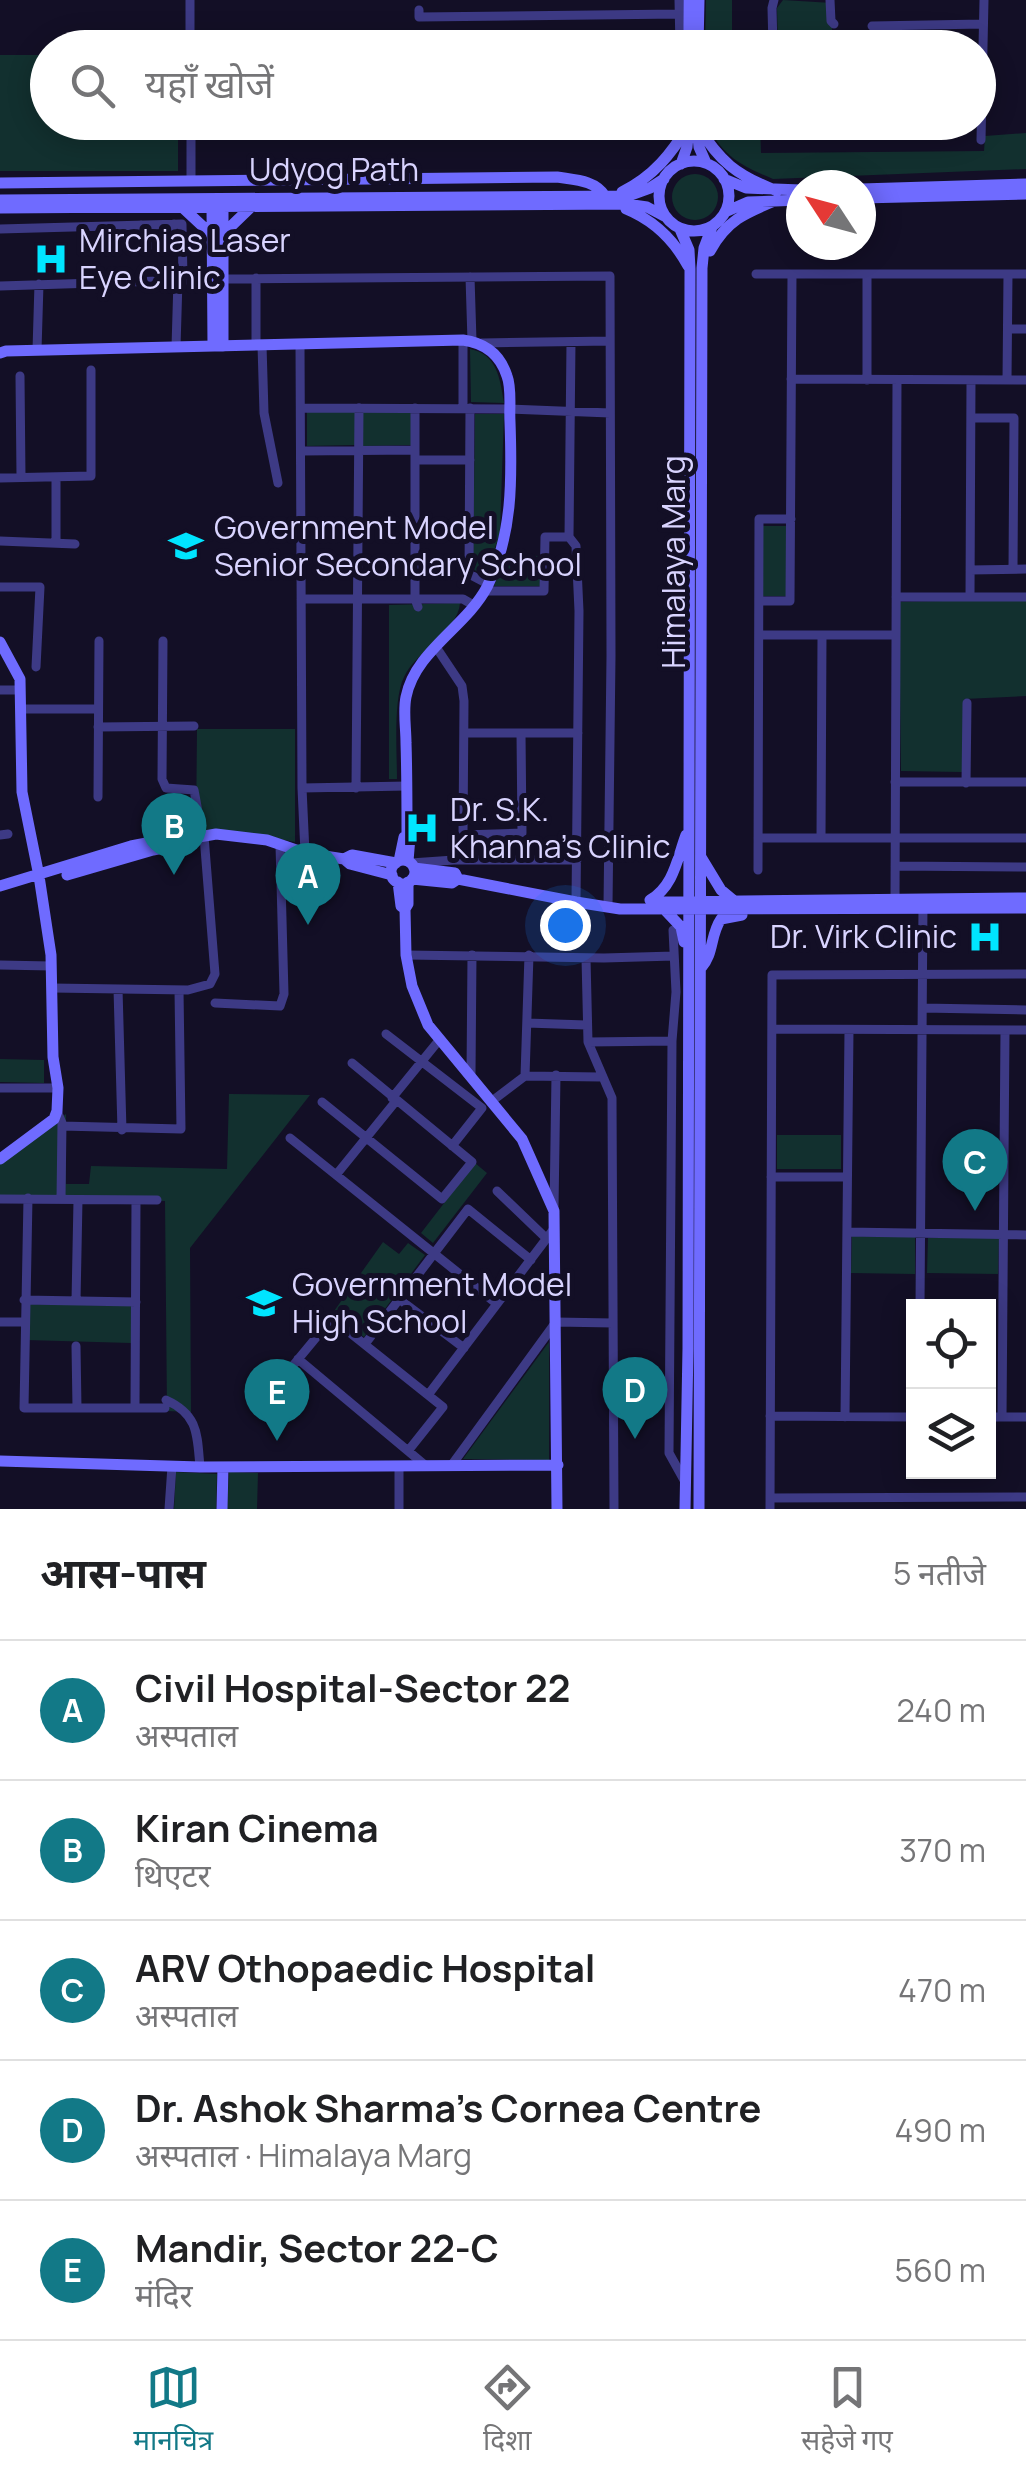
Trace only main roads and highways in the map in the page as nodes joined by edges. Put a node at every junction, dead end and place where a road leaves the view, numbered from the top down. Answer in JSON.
{"nodes":[{"id":1,"x":698,"y":0,"type":"edge"},
{"id":2,"x":698,"y":30,"type":"edge"},
{"id":3,"x":682,"y":140,"type":"edge"},
{"id":4,"x":689,"y":140,"type":"edge"},
{"id":5,"x":697,"y":140,"type":"edge"},
{"id":6,"x":705,"y":140,"type":"edge"},
{"id":7,"x":681,"y":164,"type":"junction"},
{"id":8,"x":706,"y":164,"type":"junction"},
{"id":9,"x":664,"y":178,"type":"junction"},
{"id":10,"x":724,"y":179,"type":"junction"},
{"id":11,"x":0,"y":184,"type":"edge"},
{"id":12,"x":1026,"y":184,"type":"edge"},
{"id":13,"x":876,"y":189,"type":"edge"},
{"id":14,"x":786,"y":194,"type":"edge"},
{"id":15,"x":1026,"y":194,"type":"edge"},
{"id":16,"x":777,"y":196,"type":"junction"},
{"id":17,"x":611,"y":198,"type":"junction"},
{"id":18,"x":786,"y":198,"type":"edge"},
{"id":19,"x":876,"y":198,"type":"edge"},
{"id":20,"x":0,"y":200,"type":"edge"},
{"id":21,"x":252,"y":206,"type":"junction"},
{"id":22,"x":182,"y":207,"type":"junction"},
{"id":23,"x":217,"y":207,"type":"junction"},
{"id":24,"x":0,"y":208,"type":"edge"},
{"id":25,"x":726,"y":212,"type":"junction"},
{"id":26,"x":664,"y":216,"type":"junction"},
{"id":27,"x":712,"y":227,"type":"junction"},
{"id":28,"x":680,"y":229,"type":"junction"},
{"id":29,"x":218,"y":234,"type":"junction"},
{"id":30,"x":696,"y":269,"type":"junction"},
{"id":31,"x":218,"y":346,"type":"junction"},
{"id":32,"x":2,"y":351,"type":"edge"},
{"id":33,"x":0,"y":642,"type":"edge"},
{"id":34,"x":690,"y":827,"type":"junction"},
{"id":35,"x":701,"y":857,"type":"junction"},
{"id":36,"x":404,"y":871,"type":"junction"},
{"id":37,"x":40,"y":879,"type":"junction"},
{"id":38,"x":2,"y":886,"type":"edge"},
{"id":39,"x":1026,"y":898,"type":"edge"},
{"id":40,"x":734,"y":900,"type":"junction"},
{"id":41,"x":642,"y":903,"type":"junction"},
{"id":42,"x":695,"y":904,"type":"junction"},
{"id":43,"x":895,"y":904,"type":"junction"},
{"id":44,"x":923,"y":904,"type":"junction"},
{"id":45,"x":608,"y":906,"type":"junction"},
{"id":46,"x":1026,"y":908,"type":"edge"},
{"id":47,"x":664,"y":909,"type":"junction"},
{"id":48,"x":754,"y":909,"type":"junction"},
{"id":49,"x":689,"y":960,"type":"junction"},
{"id":50,"x":701,"y":968,"type":"junction"},
{"id":51,"x":0,"y":1159,"type":"edge"},
{"id":52,"x":0,"y":1461,"type":"edge"},
{"id":53,"x":558,"y":1465,"type":"junction"},
{"id":54,"x":223,"y":1467,"type":"junction"},
{"id":55,"x":222,"y":1509,"type":"edge"},
{"id":56,"x":557,"y":1509,"type":"edge"},
{"id":57,"x":685,"y":1509,"type":"edge"},
{"id":58,"x":699,"y":1509,"type":"edge"}],
"edges":[{"from":1,"to":2,"type":"main road"},
{"from":3,"to":17,"type":"main road"},
{"from":4,"to":7,"type":"main road"},
{"from":5,"to":8,"type":"main road"},
{"from":6,"to":16,"type":"main road"},
{"from":7,"to":8,"type":"main road"},
{"from":7,"to":9,"type":"main road"},
{"from":8,"to":10,"type":"main road"},
{"from":9,"to":17,"type":"main road","name":"Udyog Path"},
{"from":9,"to":26,"type":"main road"},
{"from":10,"to":16,"type":"main road"},
{"from":10,"to":25,"type":"main road"},
{"from":11,"to":17,"type":"main road"},
{"from":12,"to":13,"type":"main road"},
{"from":14,"to":16,"type":"main road"},
{"from":15,"to":19,"type":"main road"},
{"from":16,"to":18,"type":"main road"},
{"from":16,"to":25,"type":"main road"},
{"from":16,"to":30,"type":"main road"},
{"from":17,"to":20,"type":"main road","name":"Udyog Path"},
{"from":17,"to":21,"type":"main road","name":"Udyog Path"},
{"from":17,"to":26,"type":"main road","name":"Udyog Path"},
{"from":17,"to":30,"type":"main road"},
{"from":21,"to":23,"type":"main road","name":"Udyog Path"},
{"from":21,"to":29,"type":"main road"},
{"from":22,"to":23,"type":"main road","name":"Udyog Path"},
{"from":22,"to":24,"type":"main road","name":"Udyog Path"},
{"from":22,"to":29,"type":"main road"},
{"from":23,"to":29,"type":"main road"},
{"from":25,"to":27,"type":"main road"},
{"from":26,"to":28,"type":"main road"},
{"from":27,"to":28,"type":"main road"},
{"from":27,"to":30,"type":"main road","name":"Himalaya Marg"},
{"from":28,"to":30,"type":"main road","name":"Himalaya Marg"},
{"from":29,"to":31,"type":"main road"},
{"from":30,"to":34,"type":"main road","name":"Himalaya Marg"},
{"from":30,"to":35,"type":"main road","name":"Himalaya Marg"},
{"from":31,"to":32,"type":"main road"},
{"from":31,"to":36,"type":"main road"},
{"from":33,"to":37,"type":"main road"},
{"from":34,"to":41,"type":"main road"},
{"from":34,"to":42,"type":"main road","name":"Himalaya Marg"},
{"from":35,"to":40,"type":"main road"},
{"from":35,"to":42,"type":"main road","name":"Himalaya Marg"},
{"from":36,"to":37,"type":"main road"},
{"from":36,"to":45,"type":"main road"},
{"from":36,"to":53,"type":"main road"},
{"from":37,"to":38,"type":"main road"},
{"from":37,"to":51,"type":"main road"},
{"from":39,"to":44,"type":"main road"},
{"from":40,"to":42,"type":"main road"},
{"from":40,"to":43,"type":"main road"},
{"from":41,"to":42,"type":"main road"},
{"from":41,"to":45,"type":"main road"},
{"from":42,"to":47,"type":"main road"},
{"from":42,"to":48,"type":"main road"},
{"from":42,"to":49,"type":"main road","name":"Himalaya Marg"},
{"from":42,"to":50,"type":"main road","name":"Himalaya Marg"},
{"from":43,"to":44,"type":"main road"},
{"from":43,"to":48,"type":"main road"},
{"from":44,"to":46,"type":"main road"},
{"from":45,"to":47,"type":"main road"},
{"from":47,"to":49,"type":"main road"},
{"from":48,"to":50,"type":"main road"},
{"from":49,"to":57,"type":"main road","name":"Himalaya Marg"},
{"from":50,"to":58,"type":"main road","name":"Himalaya Marg"},
{"from":52,"to":54,"type":"main road"},
{"from":53,"to":54,"type":"main road"},
{"from":53,"to":56,"type":"main road"},
{"from":54,"to":55,"type":"main road"}]}
